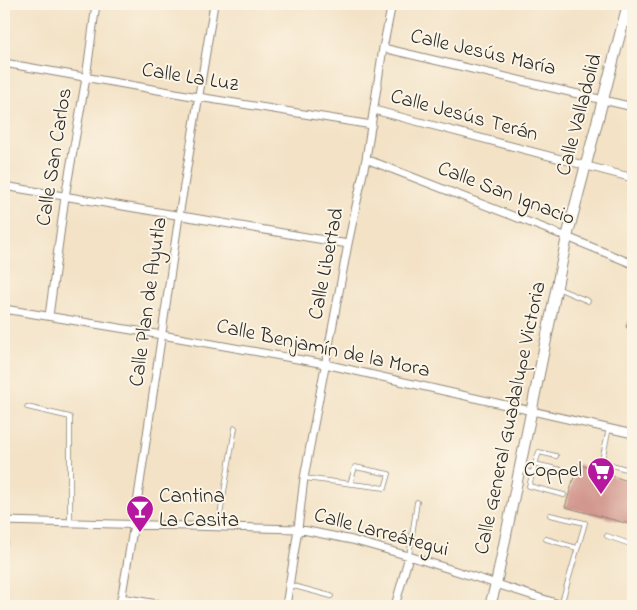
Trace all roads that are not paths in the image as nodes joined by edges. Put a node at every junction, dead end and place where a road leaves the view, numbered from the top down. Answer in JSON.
{"nodes":[{"id":1,"x":96,"y":4,"type":"edge"},
{"id":2,"x":214,"y":4,"type":"edge"},
{"id":3,"x":373,"y":4,"type":"edge"},
{"id":4,"x":628,"y":4,"type":"edge"},
{"id":5,"x":392,"y":5,"type":"edge"},
{"id":6,"x":383,"y":48,"type":"junction"},
{"id":7,"x":4,"y":63,"type":"edge"},
{"id":8,"x":86,"y":78,"type":"junction"},
{"id":9,"x":198,"y":97,"type":"junction"},
{"id":10,"x":604,"y":100,"type":"junction"},
{"id":11,"x":633,"y":107,"type":"edge"},
{"id":12,"x":374,"y":110,"type":"junction"},
{"id":13,"x":372,"y":125,"type":"junction"},
{"id":14,"x":366,"y":158,"type":"junction"},
{"id":15,"x":586,"y":166,"type":"junction"},
{"id":16,"x":633,"y":178,"type":"edge"},
{"id":17,"x":4,"y":186,"type":"edge"},
{"id":18,"x":65,"y":197,"type":"junction"},
{"id":19,"x":179,"y":216,"type":"junction"},
{"id":20,"x":568,"y":237,"type":"junction"},
{"id":21,"x":348,"y":244,"type":"junction"},
{"id":22,"x":633,"y":264,"type":"edge"},
{"id":23,"x":557,"y":288,"type":"junction"},
{"id":24,"x":588,"y":300,"type":"dead end"},
{"id":25,"x":4,"y":309,"type":"edge"},
{"id":26,"x":49,"y":316,"type":"junction"},
{"id":27,"x":162,"y":335,"type":"junction"},
{"id":28,"x":325,"y":364,"type":"junction"},
{"id":29,"x":27,"y":408,"type":"dead end"},
{"id":30,"x":532,"y":412,"type":"junction"},
{"id":31,"x":235,"y":428,"type":"dead end"},
{"id":32,"x":609,"y":428,"type":"junction"},
{"id":33,"x":633,"y":434,"type":"edge"},
{"id":34,"x":556,"y":456,"type":"dead end"},
{"id":35,"x":535,"y":464,"type":"junction"},
{"id":36,"x":520,"y":470,"type":"junction"},
{"id":37,"x":633,"y":471,"type":"edge"},
{"id":38,"x":570,"y":472,"type":"dead end"},
{"id":39,"x":533,"y":474,"type":"junction"},
{"id":40,"x":304,"y":478,"type":"junction"},
{"id":41,"x":350,"y":484,"type":"junction"},
{"id":42,"x":564,"y":495,"type":"dead end"},
{"id":43,"x":416,"y":502,"type":"dead end"},
{"id":44,"x":550,"y":515,"type":"dead end"},
{"id":45,"x":4,"y":521,"type":"edge"},
{"id":46,"x":70,"y":523,"type":"junction"},
{"id":47,"x":134,"y":524,"type":"junction"},
{"id":48,"x":218,"y":527,"type":"junction"},
{"id":49,"x":298,"y":530,"type":"junction"},
{"id":50,"x":607,"y":536,"type":"dead end"},
{"id":51,"x":546,"y":539,"type":"dead end"},
{"id":52,"x":4,"y":542,"type":"edge"},
{"id":53,"x":633,"y":545,"type":"edge"},
{"id":54,"x":577,"y":548,"type":"junction"},
{"id":55,"x":409,"y":556,"type":"junction"},
{"id":56,"x":496,"y":584,"type":"junction"},
{"id":57,"x":289,"y":585,"type":"junction"},
{"id":58,"x":331,"y":596,"type":"dead end"},
{"id":59,"x":120,"y":598,"type":"junction"},
{"id":60,"x":120,"y":606,"type":"edge"},
{"id":61,"x":170,"y":606,"type":"edge"},
{"id":62,"x":286,"y":606,"type":"edge"},
{"id":63,"x":395,"y":606,"type":"edge"},
{"id":64,"x":490,"y":606,"type":"edge"},
{"id":65,"x":563,"y":606,"type":"edge"}],
"edges":[{"from":1,"to":8,"type":"street","name":"Calle San Carlos"},
{"from":2,"to":9,"type":"street","name":"Calle Plan de Ayutla"},
{"from":3,"to":5,"type":"street"},
{"from":4,"to":10,"type":"street","name":"Calle Valladolid"},
{"from":5,"to":6,"type":"street","name":"Calle Libertad"},
{"from":6,"to":10,"type":"street","name":"Calle Jesús María"},
{"from":6,"to":12,"type":"street","name":"Calle Libertad"},
{"from":7,"to":8,"type":"street","name":"Calle La Luz"},
{"from":8,"to":9,"type":"street","name":"Calle La Luz"},
{"from":8,"to":18,"type":"street","name":"Calle San Carlos"},
{"from":9,"to":13,"type":"street","name":"Calle La Luz"},
{"from":9,"to":19,"type":"street","name":"Calle Plan de Ayutla"},
{"from":10,"to":11,"type":"street","name":"Calle Jesús María"},
{"from":10,"to":15,"type":"street","name":"Calle Valladolid"},
{"from":12,"to":13,"type":"street","name":"Calle Libertad"},
{"from":12,"to":15,"type":"street","name":"Calle Jesús Terán"},
{"from":13,"to":14,"type":"street","name":"Calle Libertad"},
{"from":14,"to":20,"type":"street","name":"Calle San Ignacio"},
{"from":14,"to":21,"type":"street","name":"Calle Libertad"},
{"from":15,"to":16,"type":"street","name":"Calle Jesús Terán"},
{"from":15,"to":20,"type":"street","name":"Calle Valladolid"},
{"from":17,"to":18,"type":"street"},
{"from":18,"to":19,"type":"street"},
{"from":18,"to":26,"type":"street","name":"Calle San Carlos"},
{"from":19,"to":21,"type":"street"},
{"from":19,"to":27,"type":"street","name":"Calle Plan de Ayutla"},
{"from":20,"to":22,"type":"street","name":"Calle San Ignacio"},
{"from":20,"to":23,"type":"street","name":"Calle General Guadalupe Victoria"},
{"from":21,"to":28,"type":"street","name":"Calle Libertad"},
{"from":23,"to":24,"type":"lane"},
{"from":23,"to":30,"type":"street","name":"Calle General Guadalupe Victoria"},
{"from":25,"to":26,"type":"street","name":"Calle Benjamín de la Mora"},
{"from":26,"to":27,"type":"street","name":"Calle Benjamín de la Mora"},
{"from":27,"to":28,"type":"street","name":"Calle Benjamín de la Mora"},
{"from":27,"to":47,"type":"street","name":"Calle Plan de Ayutla"},
{"from":28,"to":30,"type":"street","name":"Calle Benjamín de la Mora"},
{"from":28,"to":40,"type":"street","name":"Calle Libertad"},
{"from":29,"to":46,"type":"lane"},
{"from":30,"to":32,"type":"street","name":"Calle Benjamín de la Mora"},
{"from":30,"to":36,"type":"street","name":"Calle General Guadalupe Victoria"},
{"from":31,"to":48,"type":"lane"},
{"from":32,"to":33,"type":"street","name":"Calle Benjamín de la Mora"},
{"from":32,"to":37,"type":"lane"},
{"from":34,"to":35,"type":"lane"},
{"from":35,"to":38,"type":"lane"},
{"from":35,"to":39,"type":"lane"},
{"from":36,"to":39,"type":"lane"},
{"from":36,"to":56,"type":"street","name":"Calle General Guadalupe Victoria"},
{"from":39,"to":42,"type":"lane"},
{"from":40,"to":41,"type":"lane"},
{"from":40,"to":49,"type":"street","name":"Calle Libertad"},
{"from":41,"to":41,"type":"lane"},
{"from":43,"to":55,"type":"lane"},
{"from":44,"to":54,"type":"lane"},
{"from":45,"to":46,"type":"street","name":"Calle Larreátegui"},
{"from":45,"to":52,"type":"street"},
{"from":46,"to":47,"type":"street","name":"Calle Larreátegui"},
{"from":47,"to":48,"type":"street","name":"Calle Larreátegui"},
{"from":47,"to":59,"type":"street","name":"Calle Plan de Ayutla"},
{"from":48,"to":49,"type":"street","name":"Calle Larreátegui"},
{"from":49,"to":55,"type":"street","name":"Calle Larreátegui"},
{"from":49,"to":57,"type":"street","name":"Calle Libertad"},
{"from":50,"to":53,"type":"lane"},
{"from":51,"to":54,"type":"lane"},
{"from":54,"to":65,"type":"lane"},
{"from":55,"to":56,"type":"street","name":"Calle Larreátegui"},
{"from":55,"to":63,"type":"street"},
{"from":56,"to":64,"type":"street","name":"Calle General Guadalupe Victoria"},
{"from":56,"to":65,"type":"street","name":"Calle Larreátegui"},
{"from":57,"to":58,"type":"lane"},
{"from":57,"to":62,"type":"street","name":"Calle Libertad"},
{"from":59,"to":60,"type":"street","name":"Calle Plan de Ayutla"},
{"from":59,"to":61,"type":"street"}]}
